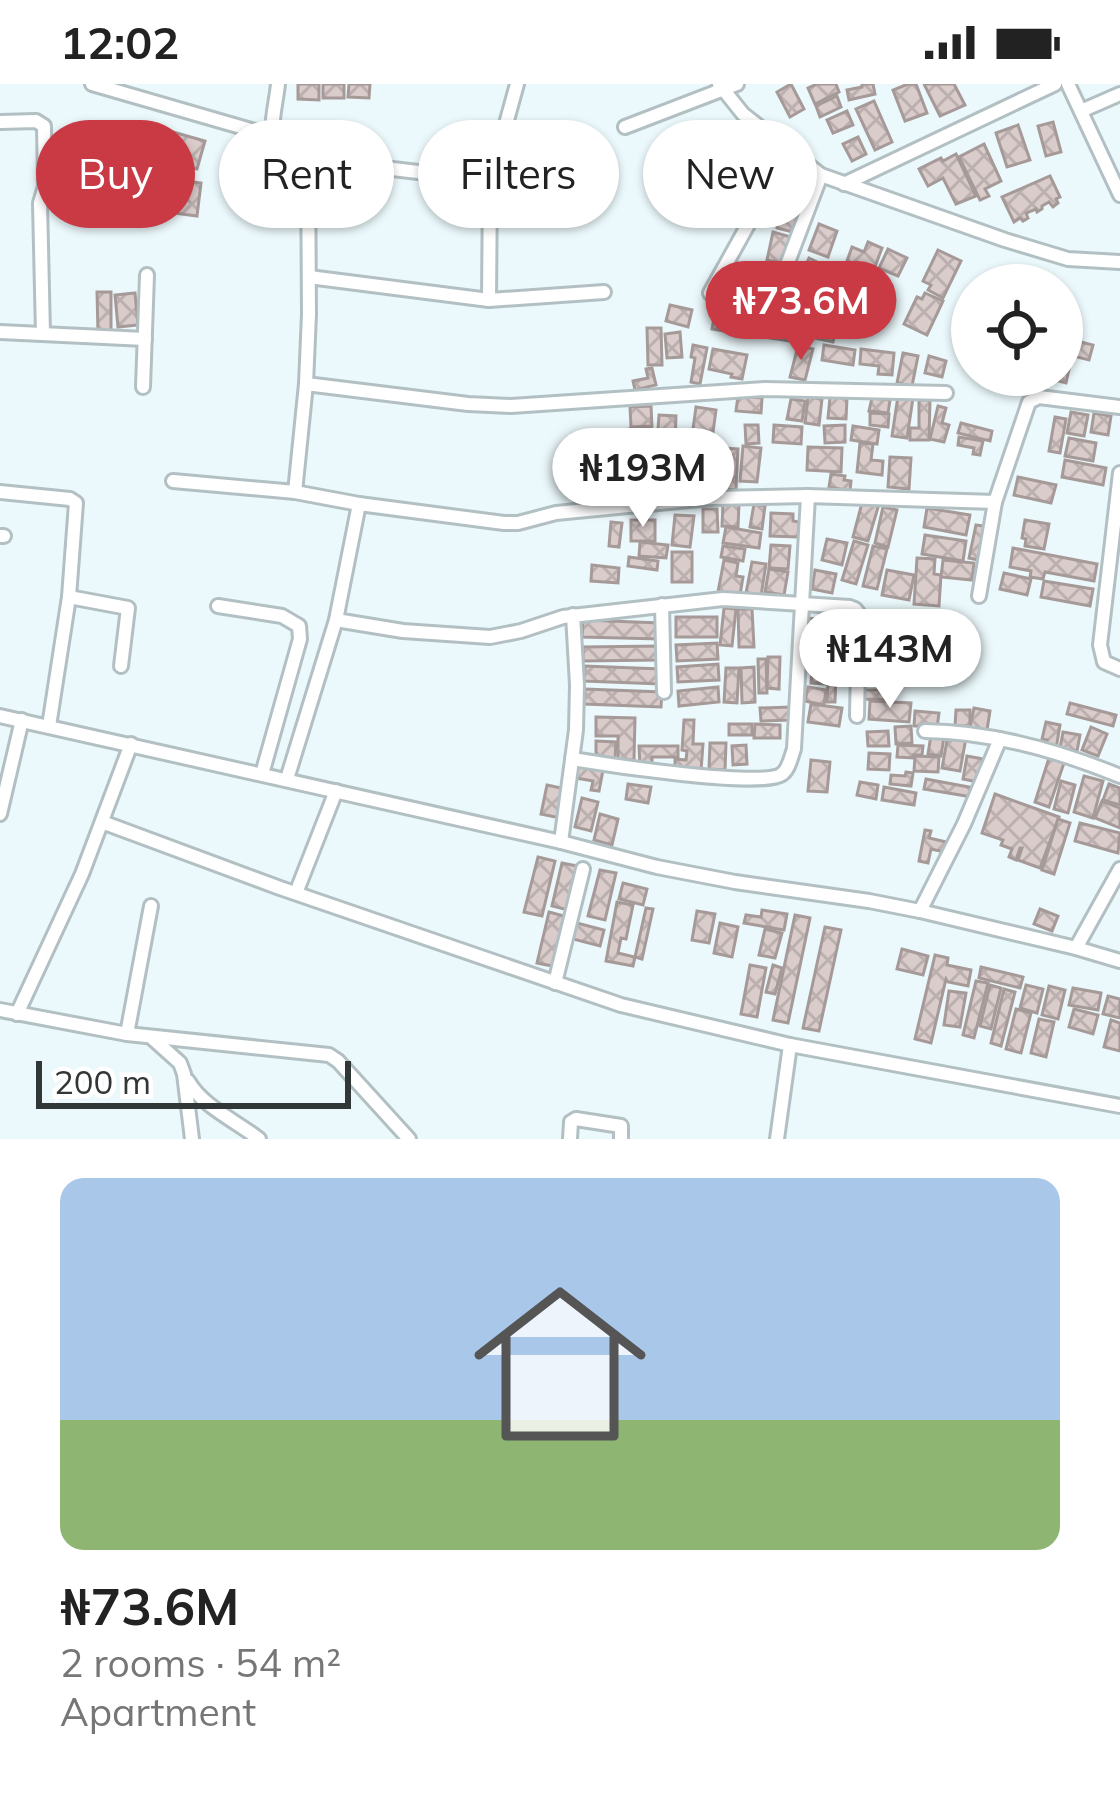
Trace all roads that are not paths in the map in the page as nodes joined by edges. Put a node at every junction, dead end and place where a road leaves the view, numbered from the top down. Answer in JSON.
{"nodes":[{"id":1,"x":92,"y":84,"type":"edge"},
{"id":2,"x":278,"y":84,"type":"edge"},
{"id":3,"x":517,"y":84,"type":"edge"},
{"id":4,"x":736,"y":84,"type":"edge"},
{"id":5,"x":1055,"y":84,"type":"edge"},
{"id":6,"x":1068,"y":84,"type":"edge"},
{"id":7,"x":721,"y":87,"type":"edge"},
{"id":8,"x":1120,"y":94,"type":"edge"},
{"id":9,"x":1081,"y":111,"type":"junction"},
{"id":10,"x":274,"y":120,"type":"edge"},
{"id":11,"x":507,"y":120,"type":"edge"},
{"id":12,"x":750,"y":120,"type":"edge"},
{"id":13,"x":219,"y":121,"type":"edge"},
{"id":14,"x":0,"y":122,"type":"edge"},
{"id":15,"x":625,"y":127,"type":"dead end"},
{"id":16,"x":817,"y":172,"type":"edge"},
{"id":17,"x":821,"y":175,"type":"junction"},
{"id":18,"x":843,"y":184,"type":"junction"},
{"id":19,"x":1120,"y":195,"type":"edge"},
{"id":20,"x":309,"y":228,"type":"edge"},
{"id":21,"x":490,"y":228,"type":"edge"},
{"id":22,"x":746,"y":228,"type":"edge"},
{"id":23,"x":1120,"y":262,"type":"edge"},
{"id":24,"x":147,"y":275,"type":"dead end"},
{"id":25,"x":309,"y":277,"type":"junction"},
{"id":26,"x":604,"y":292,"type":"dead end"},
{"id":27,"x":710,"y":293,"type":"dead end"},
{"id":28,"x":489,"y":300,"type":"junction"},
{"id":29,"x":771,"y":307,"type":"dead end"},
{"id":30,"x":0,"y":332,"type":"edge"},
{"id":31,"x":43,"y":334,"type":"junction"},
{"id":32,"x":145,"y":339,"type":"junction"},
{"id":33,"x":306,"y":384,"type":"junction"},
{"id":34,"x":143,"y":387,"type":"dead end"},
{"id":35,"x":946,"y":393,"type":"dead end"},
{"id":36,"x":1120,"y":407,"type":"edge"},
{"id":37,"x":1120,"y":473,"type":"edge"},
{"id":38,"x":173,"y":481,"type":"dead end"},
{"id":39,"x":0,"y":492,"type":"edge"},
{"id":40,"x":295,"y":492,"type":"junction"},
{"id":41,"x":808,"y":496,"type":"junction"},
{"id":42,"x":995,"y":502,"type":"junction"},
{"id":43,"x":358,"y":504,"type":"junction"},
{"id":44,"x":980,"y":596,"type":"dead end"},
{"id":45,"x":69,"y":597,"type":"junction"},
{"id":46,"x":802,"y":604,"type":"junction"},
{"id":47,"x":662,"y":605,"type":"junction"},
{"id":48,"x":218,"y":606,"type":"dead end"},
{"id":49,"x":573,"y":615,"type":"junction"},
{"id":50,"x":336,"y":620,"type":"junction"},
{"id":51,"x":121,"y":666,"type":"dead end"},
{"id":52,"x":1120,"y":669,"type":"edge"},
{"id":53,"x":664,"y":692,"type":"dead end"},
{"id":54,"x":0,"y":716,"type":"edge"},
{"id":55,"x":857,"y":716,"type":"dead end"},
{"id":56,"x":22,"y":720,"type":"junction"},
{"id":57,"x":49,"y":726,"type":"junction"},
{"id":58,"x":925,"y":731,"type":"dead end"},
{"id":59,"x":1000,"y":739,"type":"junction"},
{"id":60,"x":131,"y":744,"type":"junction"},
{"id":61,"x":572,"y":759,"type":"junction"},
{"id":62,"x":262,"y":774,"type":"junction"},
{"id":63,"x":1120,"y":776,"type":"edge"},
{"id":64,"x":287,"y":779,"type":"junction"},
{"id":65,"x":3,"y":784,"type":"edge"},
{"id":66,"x":336,"y":791,"type":"junction"},
{"id":67,"x":0,"y":814,"type":"edge"},
{"id":68,"x":102,"y":822,"type":"junction"},
{"id":69,"x":561,"y":842,"type":"junction"},
{"id":70,"x":583,"y":868,"type":"dead end"},
{"id":71,"x":1120,"y":869,"type":"edge"},
{"id":72,"x":296,"y":893,"type":"junction"},
{"id":73,"x":151,"y":906,"type":"dead end"},
{"id":74,"x":920,"y":911,"type":"junction"},
{"id":75,"x":1076,"y":948,"type":"junction"},
{"id":76,"x":1120,"y":961,"type":"edge"},
{"id":77,"x":555,"y":983,"type":"junction"},
{"id":78,"x":0,"y":1010,"type":"edge"},
{"id":79,"x":17,"y":1014,"type":"junction"},
{"id":80,"x":127,"y":1034,"type":"junction"},
{"id":81,"x":150,"y":1036,"type":"junction"},
{"id":82,"x":790,"y":1045,"type":"junction"},
{"id":83,"x":184,"y":1074,"type":"junction"},
{"id":84,"x":1120,"y":1106,"type":"edge"},
{"id":85,"x":192,"y":1139,"type":"edge"},
{"id":86,"x":259,"y":1139,"type":"edge"},
{"id":87,"x":409,"y":1139,"type":"edge"},
{"id":88,"x":570,"y":1139,"type":"edge"},
{"id":89,"x":622,"y":1139,"type":"edge"},
{"id":90,"x":777,"y":1139,"type":"edge"}],
"edges":[{"from":1,"to":13,"type":"street"},
{"from":2,"to":10,"type":"street"},
{"from":3,"to":11,"type":"street"},
{"from":4,"to":7,"type":"street"},
{"from":5,"to":18,"type":"street"},
{"from":6,"to":9,"type":"street"},
{"from":7,"to":12,"type":"street"},
{"from":7,"to":15,"type":"street"},
{"from":8,"to":9,"type":"street"},
{"from":9,"to":19,"type":"street"},
{"from":14,"to":31,"type":"street"},
{"from":16,"to":17,"type":"street"},
{"from":17,"to":18,"type":"street"},
{"from":17,"to":29,"type":"street"},
{"from":18,"to":23,"type":"street"},
{"from":20,"to":25,"type":"street"},
{"from":21,"to":28,"type":"street"},
{"from":22,"to":27,"type":"street"},
{"from":24,"to":32,"type":"street"},
{"from":25,"to":28,"type":"street"},
{"from":25,"to":33,"type":"street"},
{"from":26,"to":28,"type":"street"},
{"from":30,"to":31,"type":"street"},
{"from":31,"to":32,"type":"street"},
{"from":32,"to":34,"type":"street"},
{"from":33,"to":35,"type":"street"},
{"from":33,"to":40,"type":"street"},
{"from":36,"to":42,"type":"street"},
{"from":37,"to":52,"type":"street"},
{"from":38,"to":40,"type":"street"},
{"from":39,"to":45,"type":"street"},
{"from":40,"to":43,"type":"street"},
{"from":41,"to":42,"type":"street"},
{"from":41,"to":43,"type":"street"},
{"from":41,"to":46,"type":"street"},
{"from":42,"to":44,"type":"street"},
{"from":43,"to":50,"type":"street"},
{"from":45,"to":51,"type":"street"},
{"from":45,"to":57,"type":"street"},
{"from":46,"to":47,"type":"street"},
{"from":46,"to":55,"type":"street"},
{"from":46,"to":61,"type":"street"},
{"from":47,"to":49,"type":"street"},
{"from":47,"to":53,"type":"street"},
{"from":48,"to":62,"type":"street"},
{"from":49,"to":50,"type":"street"},
{"from":49,"to":61,"type":"street"},
{"from":50,"to":64,"type":"street"},
{"from":54,"to":56,"type":"street"},
{"from":56,"to":57,"type":"street"},
{"from":56,"to":65,"type":"street"},
{"from":57,"to":60,"type":"street"},
{"from":58,"to":59,"type":"street"},
{"from":59,"to":63,"type":"street"},
{"from":59,"to":74,"type":"street"},
{"from":60,"to":62,"type":"street"},
{"from":60,"to":68,"type":"street"},
{"from":61,"to":69,"type":"street"},
{"from":62,"to":64,"type":"street"},
{"from":64,"to":66,"type":"street"},
{"from":65,"to":67,"type":"street"},
{"from":66,"to":69,"type":"street"},
{"from":66,"to":72,"type":"street"},
{"from":68,"to":72,"type":"street"},
{"from":68,"to":79,"type":"street"},
{"from":69,"to":74,"type":"street"},
{"from":70,"to":77,"type":"street"},
{"from":71,"to":75,"type":"street"},
{"from":72,"to":77,"type":"street"},
{"from":73,"to":80,"type":"street"},
{"from":74,"to":75,"type":"street"},
{"from":75,"to":76,"type":"street"},
{"from":77,"to":82,"type":"street"},
{"from":78,"to":79,"type":"street"},
{"from":79,"to":80,"type":"street"},
{"from":80,"to":81,"type":"street"},
{"from":81,"to":83,"type":"street"},
{"from":81,"to":87,"type":"street"},
{"from":82,"to":84,"type":"street"},
{"from":82,"to":90,"type":"street"},
{"from":83,"to":85,"type":"street"},
{"from":83,"to":86,"type":"street"},
{"from":88,"to":89,"type":"street"}]}
